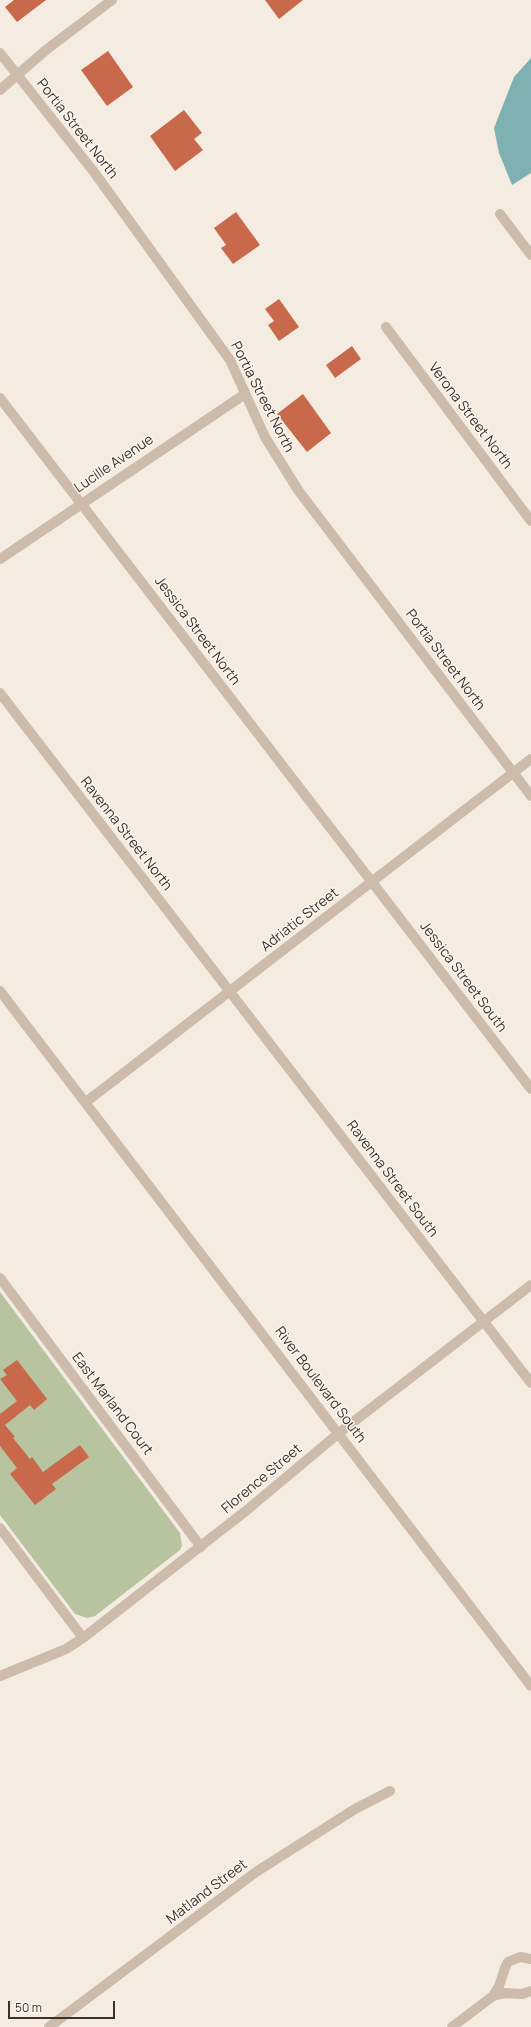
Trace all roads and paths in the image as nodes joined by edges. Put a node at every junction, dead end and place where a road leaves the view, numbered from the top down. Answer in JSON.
{"nodes":[{"id":1,"x":112,"y":0,"type":"edge"},
{"id":2,"x":0,"y":53,"type":"edge"},
{"id":3,"x":17,"y":76,"type":"junction"},
{"id":4,"x":0,"y":90,"type":"edge"},
{"id":5,"x":500,"y":214,"type":"dead end"},
{"id":6,"x":531,"y":255,"type":"edge"},
{"id":7,"x":386,"y":327,"type":"dead end"},
{"id":8,"x":245,"y":394,"type":"junction"},
{"id":9,"x":0,"y":398,"type":"edge"},
{"id":10,"x":82,"y":503,"type":"junction"},
{"id":11,"x":531,"y":521,"type":"edge"},
{"id":12,"x":0,"y":559,"type":"edge"},
{"id":13,"x":0,"y":693,"type":"edge"},
{"id":14,"x":531,"y":759,"type":"edge"},
{"id":15,"x":513,"y":773,"type":"junction"},
{"id":16,"x":531,"y":796,"type":"edge"},
{"id":17,"x":372,"y":882,"type":"junction"},
{"id":18,"x":0,"y":990,"type":"edge"},
{"id":19,"x":231,"y":992,"type":"junction"},
{"id":20,"x":531,"y":1089,"type":"edge"},
{"id":21,"x":86,"y":1102,"type":"junction"},
{"id":22,"x":0,"y":1278,"type":"edge"},
{"id":23,"x":531,"y":1285,"type":"edge"},
{"id":24,"x":484,"y":1321,"type":"junction"},
{"id":25,"x":531,"y":1383,"type":"edge"},
{"id":26,"x":339,"y":1433,"type":"junction"},
{"id":27,"x":0,"y":1528,"type":"edge"},
{"id":28,"x":201,"y":1547,"type":"junction"},
{"id":29,"x":83,"y":1638,"type":"junction"},
{"id":30,"x":0,"y":1676,"type":"edge"},
{"id":31,"x":531,"y":1686,"type":"edge"},
{"id":32,"x":390,"y":1791,"type":"dead end"},
{"id":33,"x":531,"y":1959,"type":"edge"},
{"id":34,"x":531,"y":1992,"type":"edge"},
{"id":35,"x":493,"y":1996,"type":"junction"},
{"id":36,"x":49,"y":2027,"type":"edge"},
{"id":37,"x":452,"y":2027,"type":"edge"}],
"edges":[{"from":1,"to":3,"type":"street"},
{"from":2,"to":3,"type":"street","name":"Portia Street North"},
{"from":3,"to":4,"type":"street"},
{"from":3,"to":8,"type":"street","name":"Portia Street North"},
{"from":5,"to":6,"type":"street"},
{"from":7,"to":11,"type":"street","name":"Verona Street North"},
{"from":8,"to":10,"type":"street","name":"Lucille Avenue"},
{"from":8,"to":15,"type":"street","name":"Portia Street North"},
{"from":9,"to":10,"type":"street","name":"Jessica Street North"},
{"from":10,"to":12,"type":"street","name":"Lucille Avenue"},
{"from":10,"to":17,"type":"street","name":"Jessica Street North"},
{"from":13,"to":19,"type":"street","name":"Ravenna Street North"},
{"from":14,"to":15,"type":"street","name":"Adriatic Street"},
{"from":15,"to":16,"type":"street","name":"Portia Street North"},
{"from":15,"to":17,"type":"street","name":"Adriatic Street"},
{"from":17,"to":19,"type":"street","name":"Adriatic Street"},
{"from":17,"to":20,"type":"street","name":"Jessica Street South"},
{"from":18,"to":21,"type":"street","name":"River Boulevard South"},
{"from":19,"to":21,"type":"street","name":"Adriatic Street"},
{"from":19,"to":24,"type":"street","name":"Ravenna Street South"},
{"from":21,"to":26,"type":"street","name":"River Boulevard South"},
{"from":22,"to":28,"type":"street","name":"East Marland Court"},
{"from":23,"to":24,"type":"street","name":"Florence Street"},
{"from":24,"to":25,"type":"street","name":"Ravenna Street South"},
{"from":24,"to":26,"type":"street","name":"Florence Street"},
{"from":26,"to":28,"type":"street","name":"Florence Street"},
{"from":26,"to":31,"type":"street","name":"River Boulevard South"},
{"from":27,"to":29,"type":"street"},
{"from":28,"to":29,"type":"street","name":"Florence Street"},
{"from":29,"to":30,"type":"street","name":"Florence Street"},
{"from":32,"to":36,"type":"street","name":"Matland Street"},
{"from":33,"to":35,"type":"street"},
{"from":34,"to":35,"type":"street"},
{"from":35,"to":37,"type":"street"}]}
